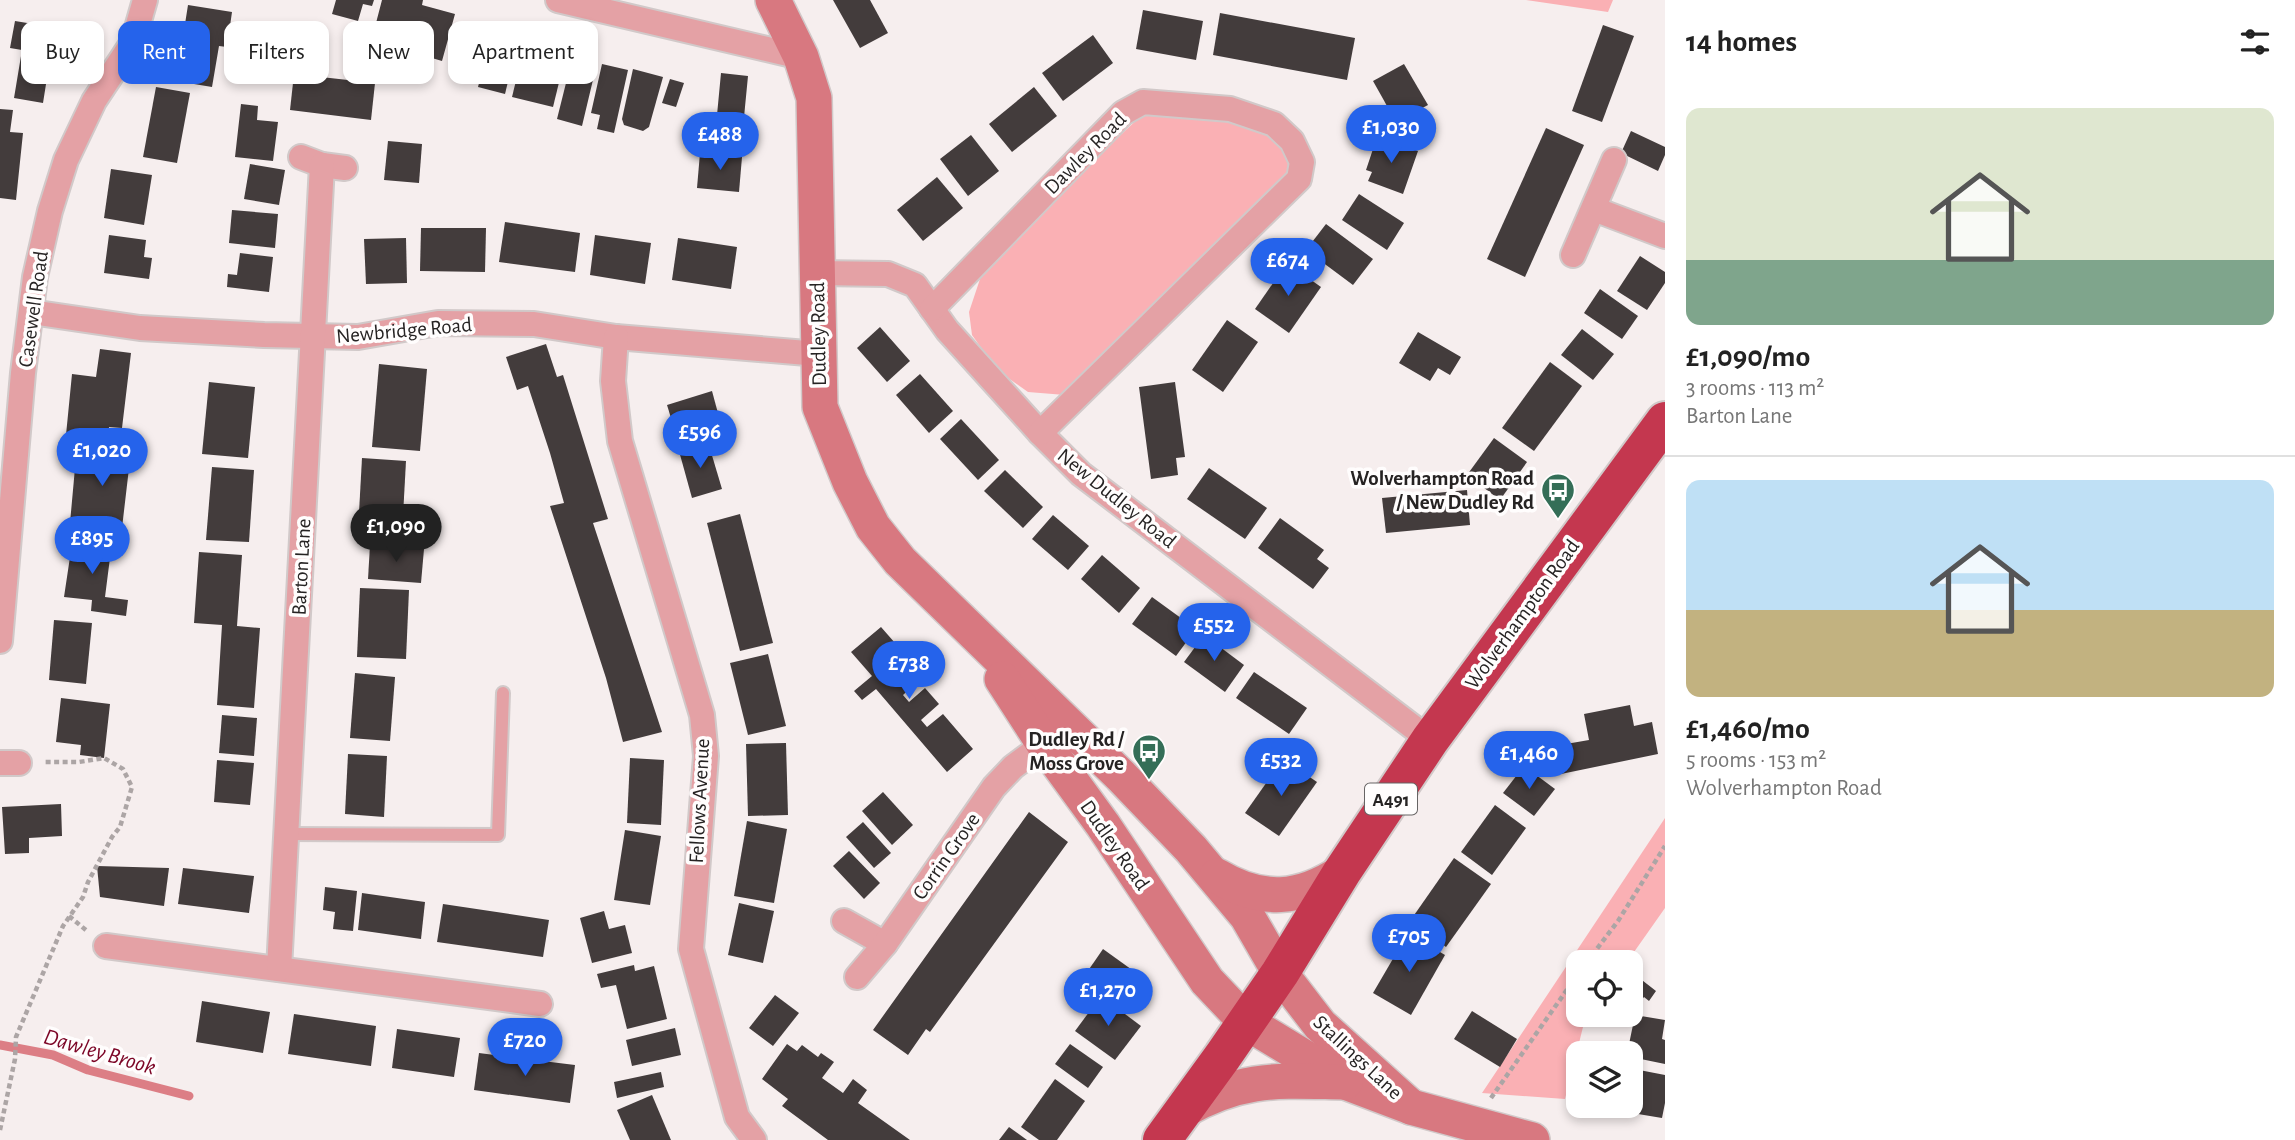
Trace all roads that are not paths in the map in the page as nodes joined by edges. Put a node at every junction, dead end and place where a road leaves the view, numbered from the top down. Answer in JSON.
{"nodes":[{"id":1,"x":145,"y":0,"type":"edge"},
{"id":2,"x":558,"y":0,"type":"edge"},
{"id":3,"x":773,"y":0,"type":"edge"},
{"id":4,"x":801,"y":57,"type":"junction"},
{"id":5,"x":1614,"y":160,"type":"dead end"},
{"id":6,"x":323,"y":163,"type":"dead end"},
{"id":7,"x":1594,"y":209,"type":"junction"},
{"id":8,"x":1665,"y":236,"type":"edge"},
{"id":9,"x":1573,"y":255,"type":"dead end"},
{"id":10,"x":817,"y":273,"type":"junction"},
{"id":11,"x":932,"y":309,"type":"junction"},
{"id":12,"x":31,"y":312,"type":"junction"},
{"id":13,"x":313,"y":336,"type":"junction"},
{"id":14,"x":616,"y":337,"type":"junction"},
{"id":15,"x":819,"y":354,"type":"junction"},
{"id":16,"x":1665,"y":421,"type":"edge"},
{"id":17,"x":1040,"y":433,"type":"junction"},
{"id":18,"x":968,"y":626,"type":"junction"},
{"id":19,"x":0,"y":640,"type":"edge"},
{"id":20,"x":503,"y":694,"type":"dead end"},
{"id":21,"x":1430,"y":740,"type":"junction"},
{"id":22,"x":1044,"y":744,"type":"junction"},
{"id":23,"x":286,"y":834,"type":"junction"},
{"id":24,"x":1342,"y":872,"type":"junction"},
{"id":25,"x":1214,"y":874,"type":"junction"},
{"id":26,"x":844,"y":922,"type":"dead end"},
{"id":27,"x":885,"y":944,"type":"junction"},
{"id":28,"x":106,"y":946,"type":"dead end"},
{"id":29,"x":279,"y":969,"type":"junction"},
{"id":30,"x":1280,"y":973,"type":"junction"},
{"id":31,"x":858,"y":977,"type":"dead end"},
{"id":32,"x":540,"y":1004,"type":"dead end"},
{"id":33,"x":1246,"y":1022,"type":"junction"},
{"id":34,"x":1345,"y":1083,"type":"junction"},
{"id":35,"x":1411,"y":1107,"type":"junction"},
{"id":36,"x":1184,"y":1110,"type":"junction"},
{"id":37,"x":754,"y":1140,"type":"edge"},
{"id":38,"x":1162,"y":1140,"type":"edge"},
{"id":39,"x":1532,"y":1140,"type":"edge"}],
"edges":[{"from":1,"to":12,"type":"street","name":"Casewell Road"},
{"from":2,"to":4,"type":"street"},
{"from":3,"to":4,"type":"main road","name":"Dudley Road"},
{"from":4,"to":10,"type":"main road","name":"Dudley Road"},
{"from":5,"to":7,"type":"street"},
{"from":6,"to":13,"type":"street","name":"Barton Lane"},
{"from":7,"to":8,"type":"street"},
{"from":7,"to":9,"type":"street"},
{"from":10,"to":11,"type":"street","name":"New Dudley Road"},
{"from":10,"to":15,"type":"main road","name":"Dudley Road"},
{"from":11,"to":17,"type":"street","name":"New Dudley Road"},
{"from":11,"to":17,"type":"street","name":"Dawley Road"},
{"from":12,"to":13,"type":"street","name":"Newbridge Road"},
{"from":12,"to":19,"type":"street","name":"Casewell Road"},
{"from":13,"to":14,"type":"street","name":"Newbridge Road"},
{"from":13,"to":23,"type":"street","name":"Barton Lane"},
{"from":14,"to":15,"type":"street","name":"Newbridge Road"},
{"from":14,"to":37,"type":"street","name":"Fellows Avenue"},
{"from":15,"to":18,"type":"main road","name":"Dudley Road"},
{"from":16,"to":21,"type":"highway","name":"Wolverhampton Road","number":"A491"},
{"from":17,"to":21,"type":"street","name":"New Dudley Road"},
{"from":18,"to":22,"type":"main road","name":"Dudley Road"},
{"from":18,"to":25,"type":"main road","name":"Dudley Road"},
{"from":20,"to":23,"type":"lane"},
{"from":21,"to":24,"type":"highway","name":"Wolverhampton Road","number":"A491"},
{"from":22,"to":27,"type":"street","name":"Corrin Grove"},
{"from":22,"to":33,"type":"main road","name":"Dudley Road"},
{"from":23,"to":29,"type":"street","name":"Barton Lane"},
{"from":24,"to":25,"type":"main road"},
{"from":24,"to":30,"type":"highway","name":"Wolverhampton Road","number":"A491"},
{"from":25,"to":30,"type":"main road","name":"Dudley Road"},
{"from":26,"to":27,"type":"street"},
{"from":27,"to":31,"type":"street","name":"Corrin Grove"},
{"from":28,"to":29,"type":"street"},
{"from":29,"to":32,"type":"street"},
{"from":30,"to":33,"type":"highway","name":"Wolverhampton Road","number":"A491"},
{"from":30,"to":35,"type":"main road","name":"Stallings Lane"},
{"from":33,"to":34,"type":"main road","name":"Stallings Lane"},
{"from":33,"to":36,"type":"highway","number":"A491"},
{"from":34,"to":35,"type":"main road","name":"Stallings Lane"},
{"from":34,"to":36,"type":"main road"},
{"from":35,"to":39,"type":"main road","name":"Stallings Lane"},
{"from":36,"to":38,"type":"highway","number":"A491"}]}
